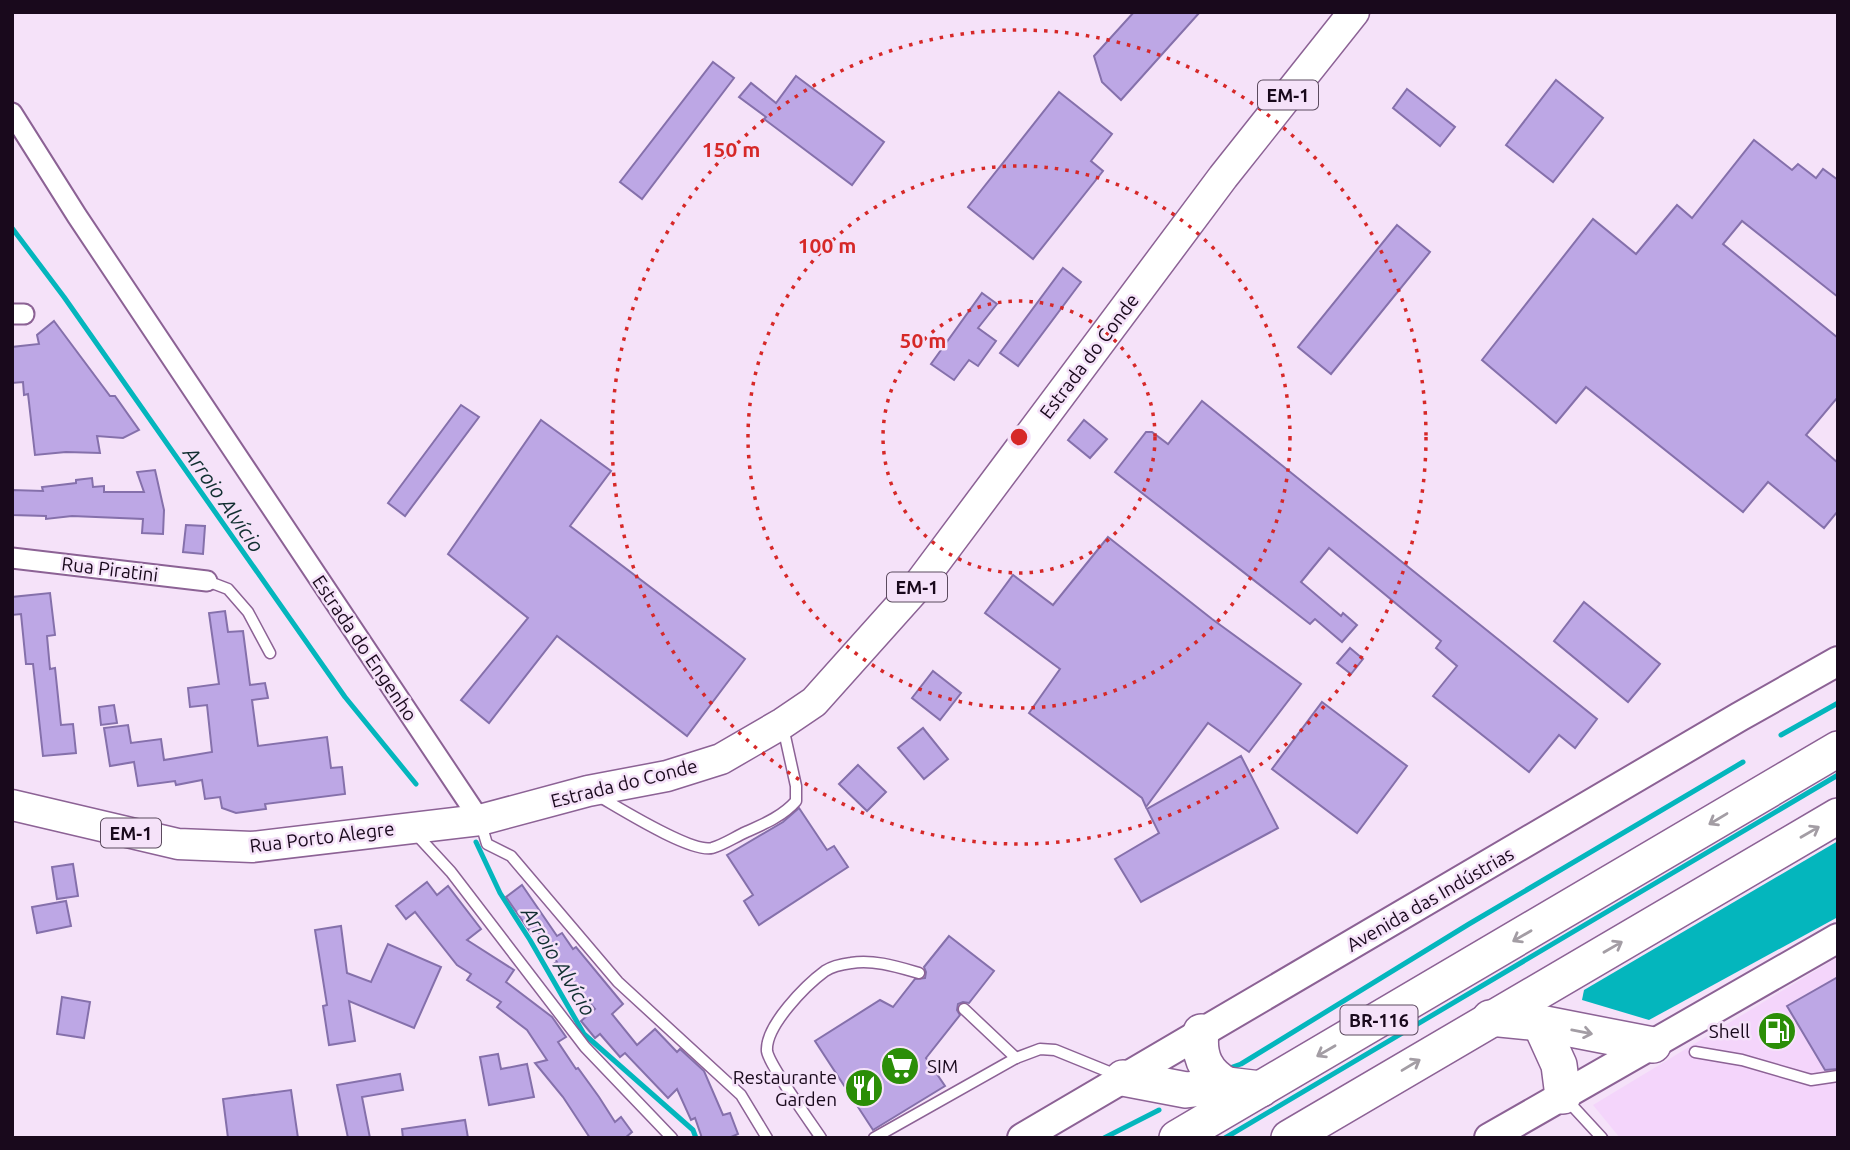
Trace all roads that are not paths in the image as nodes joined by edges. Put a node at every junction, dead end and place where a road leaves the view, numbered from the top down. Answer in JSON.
{"nodes":[{"id":1,"x":1354,"y":12,"type":"edge"},
{"id":2,"x":12,"y":113,"type":"edge"},
{"id":3,"x":12,"y":558,"type":"edge"},
{"id":4,"x":207,"y":581,"type":"joint"},
{"id":5,"x":270,"y":653,"type":"dead end"},
{"id":6,"x":1838,"y":661,"type":"edge"},
{"id":7,"x":783,"y":723,"type":"junction"},
{"id":8,"x":1838,"y":749,"type":"edge"},
{"id":9,"x":588,"y":791,"type":"junction"},
{"id":10,"x":12,"y":805,"type":"edge"},
{"id":11,"x":1838,"y":816,"type":"edge"},
{"id":12,"x":480,"y":820,"type":"junction"},
{"id":13,"x":418,"y":826,"type":"junction"},
{"id":14,"x":1838,"y":938,"type":"edge"},
{"id":15,"x":919,"y":973,"type":"dead end"},
{"id":16,"x":964,"y":1009,"type":"dead end"},
{"id":17,"x":1490,"y":1018,"type":"junction"},
{"id":18,"x":1540,"y":1023,"type":"junction"},
{"id":19,"x":1202,"y":1032,"type":"junction"},
{"id":20,"x":1653,"y":1045,"type":"junction"},
{"id":21,"x":1695,"y":1052,"type":"dead end"},
{"id":22,"x":1016,"y":1058,"type":"junction"},
{"id":23,"x":1838,"y":1076,"type":"edge"},
{"id":24,"x":1123,"y":1078,"type":"junction"},
{"id":25,"x":1227,"y":1085,"type":"junction"},
{"id":26,"x":1261,"y":1089,"type":"junction"},
{"id":27,"x":1563,"y":1096,"type":"junction"},
{"id":28,"x":672,"y":1138,"type":"edge"},
{"id":29,"x":767,"y":1138,"type":"edge"},
{"id":30,"x":821,"y":1138,"type":"edge"},
{"id":31,"x":874,"y":1138,"type":"edge"},
{"id":32,"x":1023,"y":1138,"type":"edge"},
{"id":33,"x":1177,"y":1138,"type":"edge"},
{"id":34,"x":1289,"y":1138,"type":"edge"},
{"id":35,"x":1489,"y":1138,"type":"edge"},
{"id":36,"x":1602,"y":1138,"type":"edge"}],
"edges":[{"from":1,"to":7,"type":"main road","name":"Estrada do Conde","number":"EM-1"},
{"from":2,"to":12,"type":"street","name":"Estrada do Engenho"},
{"from":3,"to":4,"type":"street","name":"Rua Piratini"},
{"from":4,"to":5,"type":"lane"},
{"from":6,"to":19,"type":"main road","name":"Avenida das Indústrias"},
{"from":7,"to":9,"type":"main road","name":"Estrada do Conde","number":"EM-1"},
{"from":7,"to":9,"type":"lane"},
{"from":8,"to":26,"type":"highway","number":"BR-116","one_way":true},
{"from":9,"to":12,"type":"main road","name":"Estrada do Conde","number":"EM-1"},
{"from":10,"to":13,"type":"main road","name":"Rua Porto Alegre","number":"EM-1"},
{"from":17,"to":11,"type":"highway","number":"BR-116","one_way":true},
{"from":12,"to":13,"type":"main road","name":"Estrada do Conde","number":"EM-1"},
{"from":12,"to":29,"type":"lane","name":"Estrada do Engenho"},
{"from":13,"to":28,"type":"lane"},
{"from":14,"to":20,"type":"main road"},
{"from":15,"to":30,"type":"lane"},
{"from":16,"to":22,"type":"lane"},
{"from":17,"to":18,"type":"highway"},
{"from":34,"to":17,"type":"highway","number":"BR-116","one_way":true},
{"from":18,"to":20,"type":"highway","one_way":true},
{"from":18,"to":27,"type":"highway"},
{"from":19,"to":24,"type":"main road","name":"Avenida das Indústrias"},
{"from":19,"to":25,"type":"highway"},
{"from":20,"to":27,"type":"main road"},
{"from":21,"to":23,"type":"lane"},
{"from":22,"to":24,"type":"lane"},
{"from":22,"to":31,"type":"lane"},
{"from":24,"to":25,"type":"highway"},
{"from":24,"to":32,"type":"main road","name":"Avenida das Indústrias"},
{"from":25,"to":26,"type":"highway"},
{"from":26,"to":33,"type":"highway","number":"BR-116"},
{"from":27,"to":35,"type":"main road"},
{"from":27,"to":36,"type":"lane"}]}
